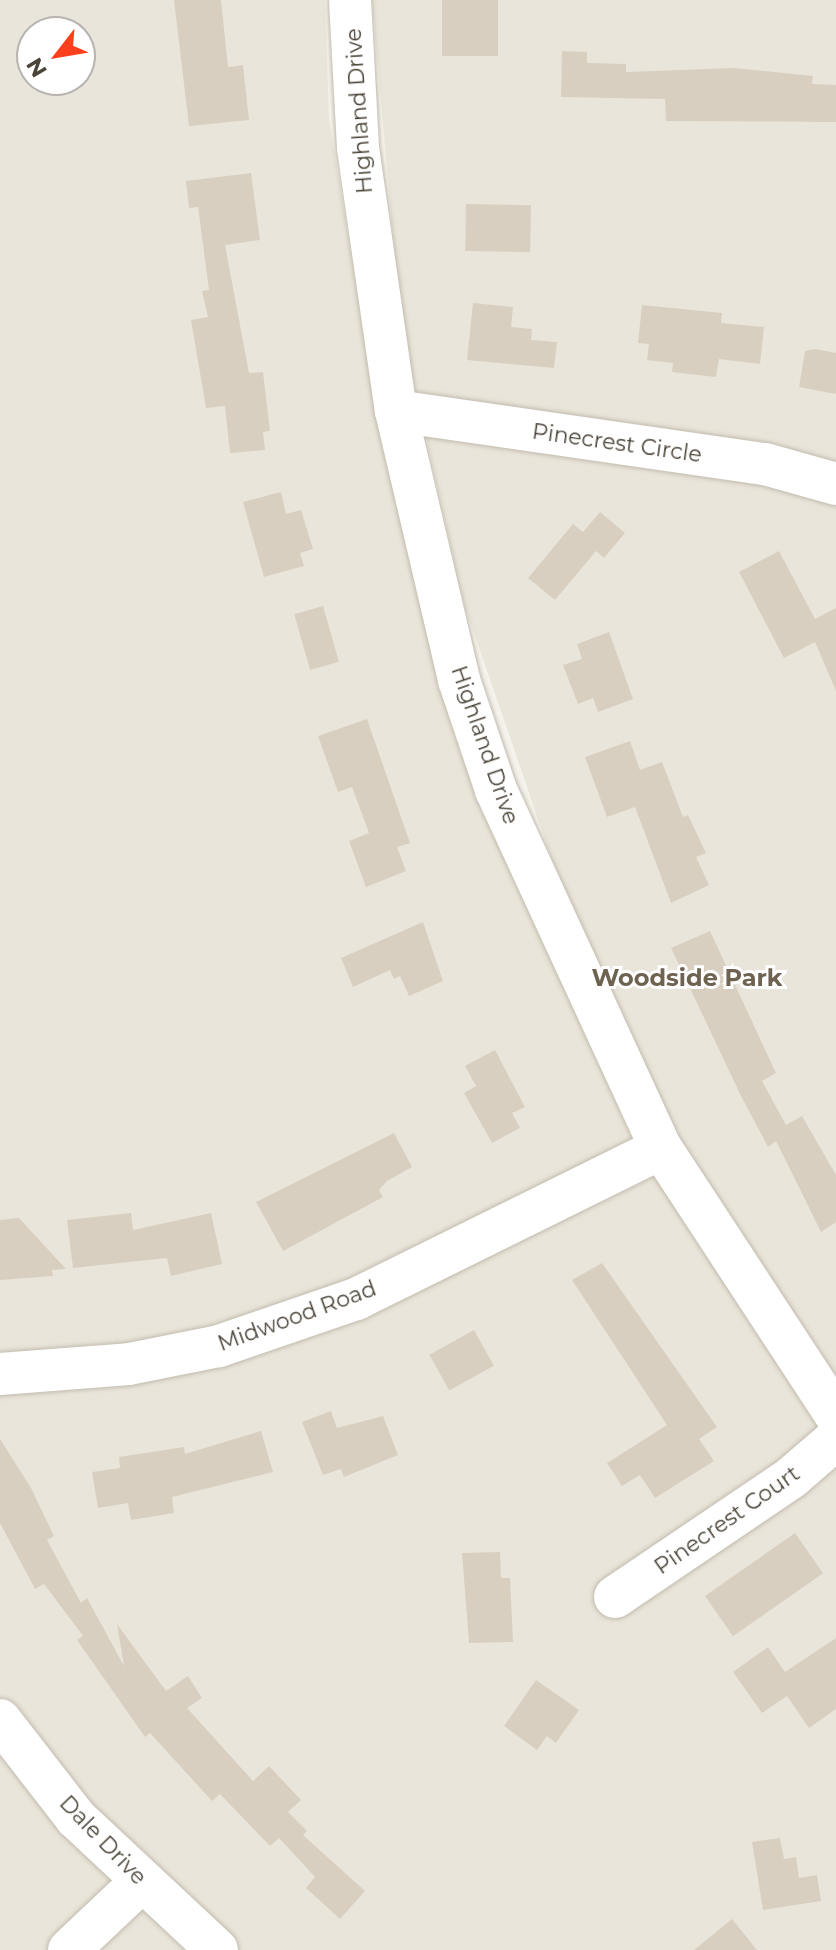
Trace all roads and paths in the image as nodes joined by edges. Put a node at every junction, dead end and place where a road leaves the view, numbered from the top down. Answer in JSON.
{"nodes":[{"id":1,"x":350,"y":0,"type":"edge"},
{"id":2,"x":396,"y":411,"type":"junction"},
{"id":3,"x":836,"y":484,"type":"edge"},
{"id":4,"x":661,"y":1148,"type":"junction"},
{"id":5,"x":0,"y":1374,"type":"edge"},
{"id":6,"x":836,"y":1415,"type":"edge"},
{"id":7,"x":836,"y":1439,"type":"edge"},
{"id":8,"x":615,"y":1597,"type":"dead end"},
{"id":9,"x":0,"y":1720,"type":"edge"},
{"id":10,"x":142,"y":1881,"type":"junction"},
{"id":11,"x":69,"y":1950,"type":"edge"},
{"id":12,"x":217,"y":1950,"type":"edge"}],
"edges":[{"from":1,"to":2,"type":"street","name":"Highland Drive"},
{"from":2,"to":3,"type":"street","name":"Pinecrest Circle"},
{"from":2,"to":4,"type":"street","name":"Highland Drive"},
{"from":4,"to":5,"type":"street","name":"Midwood Road"},
{"from":4,"to":6,"type":"street","name":"Highland Drive"},
{"from":7,"to":8,"type":"street","name":"Pinecrest Court"},
{"from":9,"to":10,"type":"street","name":"Dale Drive"},
{"from":10,"to":11,"type":"street"},
{"from":10,"to":12,"type":"street","name":"Dale Drive"}]}
